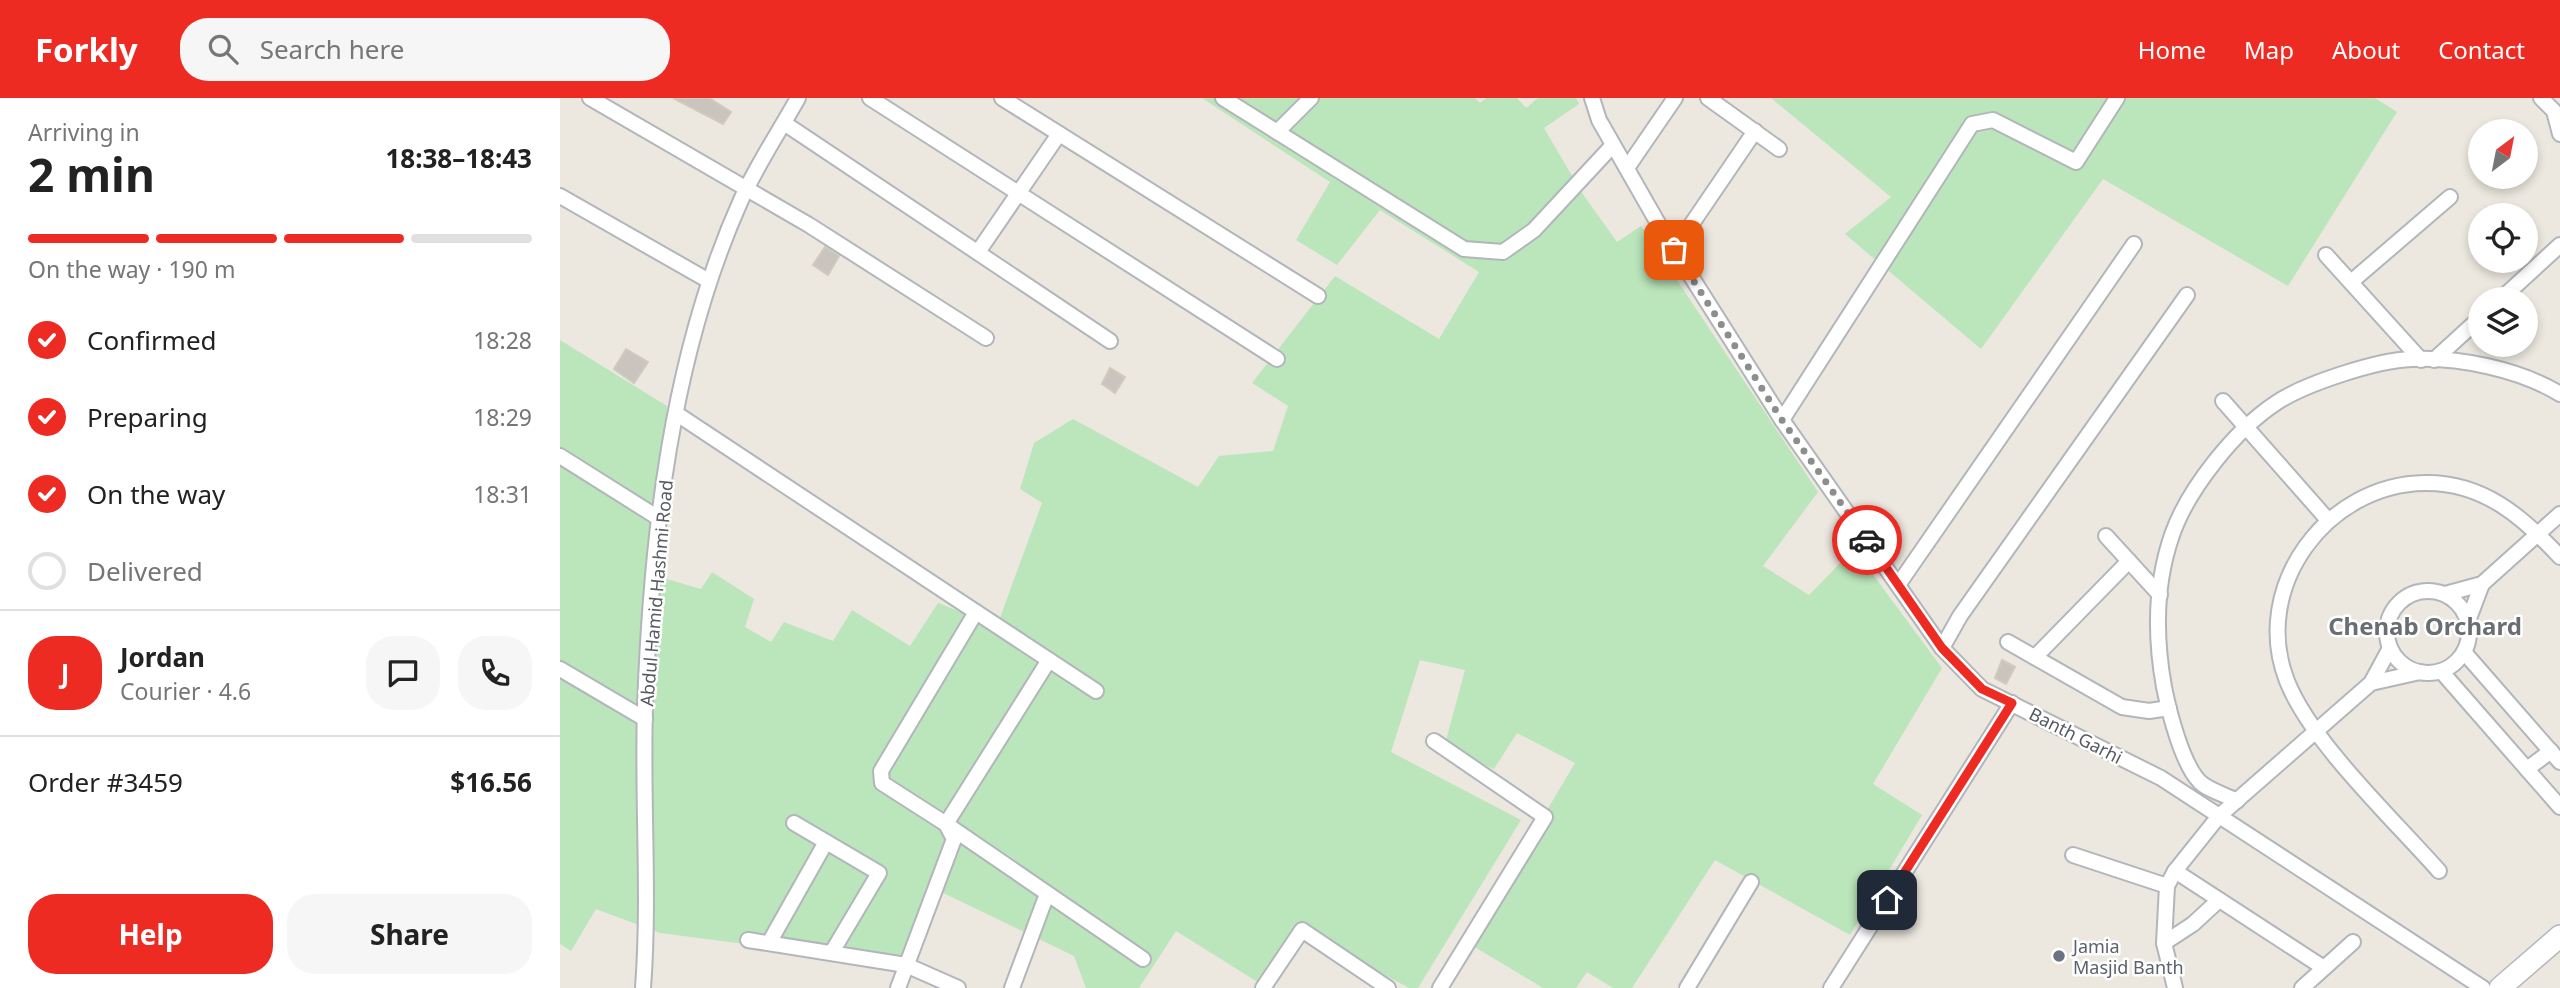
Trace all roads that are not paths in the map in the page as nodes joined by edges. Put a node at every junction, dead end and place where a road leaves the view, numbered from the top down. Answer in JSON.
{"nodes":[{"id":1,"x":590,"y":98,"type":"edge"},
{"id":2,"x":870,"y":98,"type":"edge"},
{"id":3,"x":1002,"y":98,"type":"edge"},
{"id":4,"x":1223,"y":98,"type":"edge"},
{"id":5,"x":1311,"y":98,"type":"edge"},
{"id":6,"x":1592,"y":98,"type":"edge"},
{"id":7,"x":1675,"y":98,"type":"edge"},
{"id":8,"x":1708,"y":98,"type":"edge"},
{"id":9,"x":2117,"y":98,"type":"edge"},
{"id":10,"x":2541,"y":98,"type":"edge"},
{"id":11,"x":794,"y":100,"type":"edge"},
{"id":12,"x":784,"y":123,"type":"junction"},
{"id":13,"x":1755,"y":131,"type":"junction"},
{"id":14,"x":1277,"y":132,"type":"junction"},
{"id":15,"x":1059,"y":134,"type":"junction"},
{"id":16,"x":2560,"y":134,"type":"edge"},
{"id":17,"x":1613,"y":145,"type":"junction"},
{"id":18,"x":1779,"y":149,"type":"dead end"},
{"id":19,"x":1627,"y":168,"type":"junction"},
{"id":20,"x":746,"y":190,"type":"junction"},
{"id":21,"x":1018,"y":193,"type":"junction"},
{"id":22,"x":560,"y":197,"type":"edge"},
{"id":23,"x":2450,"y":197,"type":"dead end"},
{"id":24,"x":2134,"y":244,"type":"dead end"},
{"id":25,"x":2560,"y":245,"type":"edge"},
{"id":26,"x":1674,"y":250,"type":"junction"},
{"id":27,"x":978,"y":252,"type":"junction"},
{"id":28,"x":2326,"y":255,"type":"dead end"},
{"id":29,"x":709,"y":281,"type":"junction"},
{"id":30,"x":2351,"y":282,"type":"junction"},
{"id":31,"x":2514,"y":287,"type":"edge"},
{"id":32,"x":2187,"y":295,"type":"dead end"},
{"id":33,"x":1318,"y":296,"type":"dead end"},
{"id":34,"x":2468,"y":328,"type":"edge"},
{"id":35,"x":986,"y":338,"type":"dead end"},
{"id":36,"x":1110,"y":341,"type":"dead end"},
{"id":37,"x":1277,"y":359,"type":"dead end"},
{"id":38,"x":2427,"y":360,"type":"junction"},
{"id":39,"x":2559,"y":392,"type":"edge"},
{"id":40,"x":2223,"y":401,"type":"dead end"},
{"id":41,"x":677,"y":414,"type":"junction"},
{"id":42,"x":1782,"y":420,"type":"junction"},
{"id":43,"x":2248,"y":429,"type":"junction"},
{"id":44,"x":560,"y":456,"type":"edge"},
{"id":45,"x":2560,"y":514,"type":"edge"},
{"id":46,"x":660,"y":519,"type":"junction"},
{"id":47,"x":2328,"y":520,"type":"junction"},
{"id":48,"x":2538,"y":533,"type":"junction"},
{"id":49,"x":2106,"y":536,"type":"dead end"},
{"id":50,"x":2560,"y":557,"type":"edge"},
{"id":51,"x":2129,"y":561,"type":"junction"},
{"id":52,"x":2482,"y":584,"type":"junction"},
{"id":53,"x":1898,"y":585,"type":"junction"},
{"id":54,"x":2445,"y":594,"type":"junction"},
{"id":55,"x":2160,"y":595,"type":"junction"},
{"id":56,"x":976,"y":612,"type":"junction"},
{"id":57,"x":2468,"y":621,"type":"junction"},
{"id":58,"x":2008,"y":642,"type":"dead end"},
{"id":59,"x":1942,"y":648,"type":"junction"},
{"id":60,"x":2390,"y":648,"type":"junction"},
{"id":61,"x":2464,"y":652,"type":"junction"},
{"id":62,"x":2035,"y":657,"type":"junction"},
{"id":63,"x":1049,"y":660,"type":"junction"},
{"id":64,"x":560,"y":669,"type":"edge"},
{"id":65,"x":2441,"y":671,"type":"junction"},
{"id":66,"x":2420,"y":672,"type":"junction"},
{"id":67,"x":2371,"y":683,"type":"junction"},
{"id":68,"x":1096,"y":691,"type":"dead end"},
{"id":69,"x":2012,"y":703,"type":"junction"},
{"id":70,"x":2169,"y":708,"type":"junction"},
{"id":71,"x":645,"y":719,"type":"junction"},
{"id":72,"x":2317,"y":732,"type":"junction"},
{"id":73,"x":1434,"y":741,"type":"dead end"},
{"id":74,"x":2555,"y":756,"type":"edge"},
{"id":75,"x":2527,"y":769,"type":"junction"},
{"id":76,"x":2557,"y":797,"type":"edge"},
{"id":77,"x":2237,"y":801,"type":"junction"},
{"id":78,"x":2219,"y":816,"type":"junction"},
{"id":79,"x":794,"y":823,"type":"dead end"},
{"id":80,"x":946,"y":824,"type":"junction"},
{"id":81,"x":826,"y":842,"type":"junction"},
{"id":82,"x":2073,"y":855,"type":"dead end"},
{"id":83,"x":2175,"y":871,"type":"junction"},
{"id":84,"x":2439,"y":871,"type":"dead end"},
{"id":85,"x":1751,"y":882,"type":"dead end"},
{"id":86,"x":2167,"y":886,"type":"junction"},
{"id":87,"x":1047,"y":894,"type":"junction"},
{"id":88,"x":2219,"y":900,"type":"junction"},
{"id":89,"x":2560,"y":936,"type":"edge"},
{"id":90,"x":748,"y":940,"type":"dead end"},
{"id":91,"x":2353,"y":942,"type":"dead end"},
{"id":92,"x":769,"y":943,"type":"junction"},
{"id":93,"x":2164,"y":943,"type":"junction"},
{"id":94,"x":832,"y":952,"type":"junction"},
{"id":95,"x":1143,"y":959,"type":"dead end"},
{"id":96,"x":905,"y":965,"type":"junction"},
{"id":97,"x":2324,"y":968,"type":"junction"},
{"id":98,"x":643,"y":988,"type":"edge"},
{"id":99,"x":898,"y":988,"type":"edge"},
{"id":100,"x":958,"y":988,"type":"edge"},
{"id":101,"x":1012,"y":988,"type":"edge"},
{"id":102,"x":1263,"y":988,"type":"edge"},
{"id":103,"x":1388,"y":988,"type":"edge"},
{"id":104,"x":1440,"y":988,"type":"edge"},
{"id":105,"x":1687,"y":988,"type":"edge"},
{"id":106,"x":1831,"y":988,"type":"edge"},
{"id":107,"x":2175,"y":988,"type":"edge"},
{"id":108,"x":2302,"y":988,"type":"edge"},
{"id":109,"x":2483,"y":988,"type":"edge"},
{"id":110,"x":2500,"y":988,"type":"edge"}],
"edges":[{"from":1,"to":20,"type":"street"},
{"from":2,"to":21,"type":"street"},
{"from":3,"to":15,"type":"street"},
{"from":4,"to":14,"type":"street"},
{"from":5,"to":14,"type":"street"},
{"from":6,"to":17,"type":"street","name":"Banth Garhi"},
{"from":7,"to":19,"type":"street"},
{"from":8,"to":13,"type":"street"},
{"from":9,"to":42,"type":"street"},
{"from":10,"to":16,"type":"street"},
{"from":11,"to":12,"type":"street","name":"Abdul Hamid Hashmi Road"},
{"from":12,"to":20,"type":"street","name":"Abdul Hamid Hashmi Road"},
{"from":12,"to":27,"type":"street"},
{"from":13,"to":18,"type":"street"},
{"from":13,"to":26,"type":"street"},
{"from":14,"to":17,"type":"street"},
{"from":15,"to":21,"type":"street"},
{"from":15,"to":33,"type":"street"},
{"from":17,"to":19,"type":"street","name":"Banth Garhi"},
{"from":19,"to":26,"type":"street","name":"Banth Garhi"},
{"from":20,"to":29,"type":"street","name":"Abdul Hamid Hashmi Road"},
{"from":20,"to":35,"type":"street"},
{"from":21,"to":27,"type":"street"},
{"from":21,"to":37,"type":"street"},
{"from":22,"to":29,"type":"street"},
{"from":23,"to":30,"type":"street"},
{"from":24,"to":53,"type":"street"},
{"from":25,"to":31,"type":"street"},
{"from":26,"to":42,"type":"street","name":"Banth Garhi"},
{"from":27,"to":36,"type":"street"},
{"from":28,"to":30,"type":"street"},
{"from":29,"to":41,"type":"street","name":"Abdul Hamid Hashmi Road"},
{"from":30,"to":38,"type":"street"},
{"from":32,"to":59,"type":"street"},
{"from":34,"to":38,"type":"street"},
{"from":38,"to":39,"type":"street"},
{"from":38,"to":43,"type":"street"},
{"from":40,"to":43,"type":"street"},
{"from":41,"to":46,"type":"street","name":"Abdul Hamid Hashmi Road"},
{"from":41,"to":56,"type":"street"},
{"from":42,"to":53,"type":"street","name":"Banth Garhi"},
{"from":43,"to":47,"type":"street"},
{"from":43,"to":55,"type":"street"},
{"from":44,"to":46,"type":"street"},
{"from":45,"to":48,"type":"street"},
{"from":46,"to":71,"type":"street","name":"Abdul Hamid Hashmi Road"},
{"from":47,"to":48,"type":"street"},
{"from":47,"to":72,"type":"street"},
{"from":48,"to":50,"type":"street"},
{"from":48,"to":52,"type":"street"},
{"from":49,"to":51,"type":"street"},
{"from":51,"to":55,"type":"street"},
{"from":51,"to":62,"type":"street"},
{"from":52,"to":54,"type":"street"},
{"from":52,"to":57,"type":"street"},
{"from":53,"to":59,"type":"street","name":"Banth Garhi"},
{"from":54,"to":57,"type":"street"},
{"from":54,"to":60,"type":"street"},
{"from":55,"to":70,"type":"street"},
{"from":56,"to":63,"type":"street"},
{"from":56,"to":80,"type":"street"},
{"from":57,"to":61,"type":"street"},
{"from":58,"to":62,"type":"street"},
{"from":59,"to":69,"type":"street","name":"Banth Garhi"},
{"from":60,"to":66,"type":"street"},
{"from":60,"to":67,"type":"street"},
{"from":61,"to":65,"type":"street"},
{"from":61,"to":74,"type":"street"},
{"from":62,"to":70,"type":"street"},
{"from":63,"to":68,"type":"street"},
{"from":63,"to":80,"type":"street"},
{"from":64,"to":71,"type":"street"},
{"from":65,"to":66,"type":"street"},
{"from":65,"to":75,"type":"street"},
{"from":66,"to":67,"type":"street"},
{"from":67,"to":72,"type":"street"},
{"from":69,"to":78,"type":"street","name":"Banth Garhi"},
{"from":69,"to":106,"type":"street"},
{"from":70,"to":77,"type":"street"},
{"from":71,"to":98,"type":"street","name":"Abdul Hamid Hashmi Road"},
{"from":72,"to":77,"type":"street"},
{"from":72,"to":84,"type":"street"},
{"from":73,"to":104,"type":"street"},
{"from":74,"to":75,"type":"street"},
{"from":75,"to":76,"type":"street"},
{"from":77,"to":78,"type":"street"},
{"from":78,"to":83,"type":"street"},
{"from":78,"to":109,"type":"street","name":"Banth Garhi"},
{"from":79,"to":81,"type":"street"},
{"from":80,"to":87,"type":"street"},
{"from":80,"to":96,"type":"street"},
{"from":81,"to":92,"type":"street"},
{"from":81,"to":94,"type":"street"},
{"from":82,"to":86,"type":"street"},
{"from":83,"to":86,"type":"street"},
{"from":83,"to":88,"type":"street"},
{"from":85,"to":105,"type":"street"},
{"from":86,"to":93,"type":"street"},
{"from":87,"to":95,"type":"street"},
{"from":87,"to":101,"type":"street"},
{"from":88,"to":93,"type":"street"},
{"from":88,"to":97,"type":"street"},
{"from":89,"to":110,"type":"main road"},
{"from":90,"to":92,"type":"street"},
{"from":91,"to":97,"type":"street"},
{"from":92,"to":94,"type":"street"},
{"from":93,"to":107,"type":"street"},
{"from":94,"to":96,"type":"street"},
{"from":96,"to":99,"type":"street"},
{"from":96,"to":100,"type":"street"},
{"from":97,"to":108,"type":"street"},
{"from":102,"to":103,"type":"street"}]}
